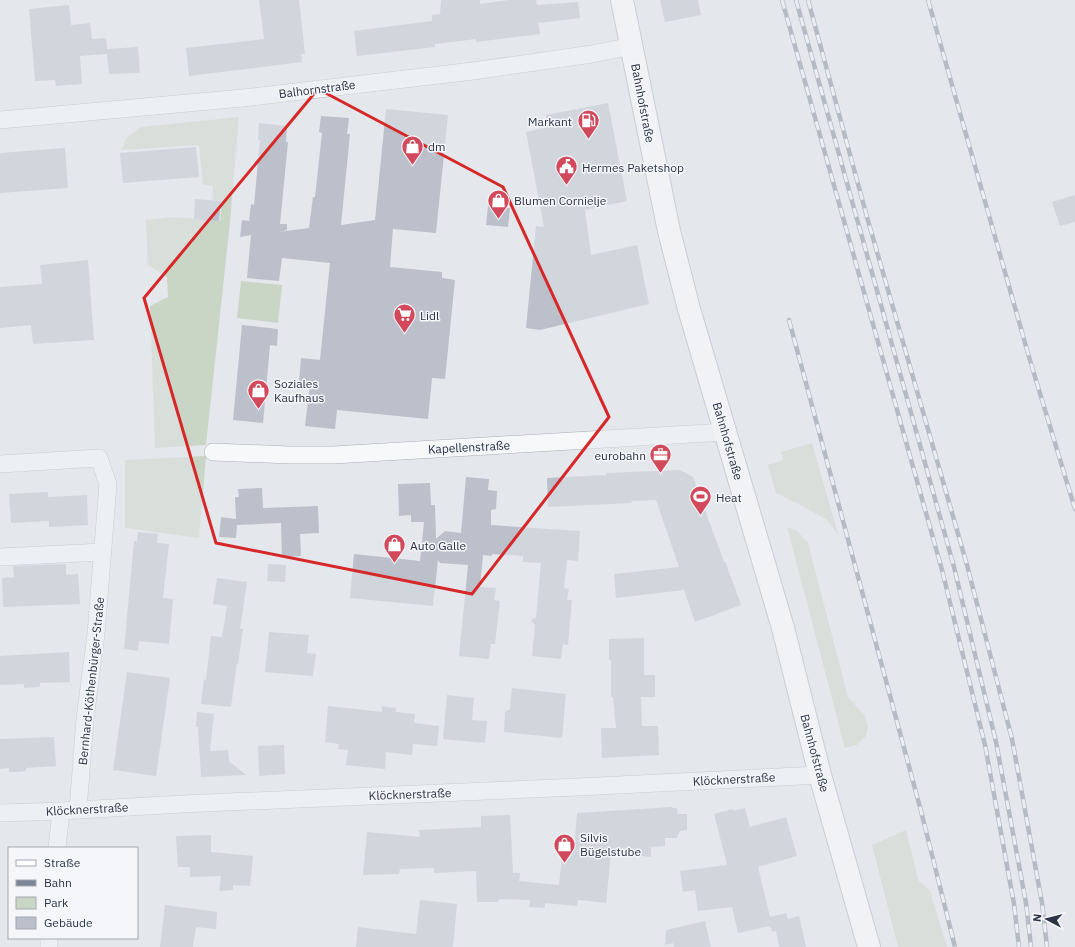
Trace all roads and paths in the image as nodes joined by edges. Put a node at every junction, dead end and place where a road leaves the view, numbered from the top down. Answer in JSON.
{"nodes":[{"id":1,"x":622,"y":0,"type":"edge"},
{"id":2,"x":632,"y":46,"type":"junction"},
{"id":3,"x":0,"y":115,"type":"edge"},
{"id":4,"x":725,"y":432,"type":"junction"},
{"id":5,"x":213,"y":452,"type":"dead end"},
{"id":6,"x":0,"y":464,"type":"edge"},
{"id":7,"x":103,"y":552,"type":"junction"},
{"id":8,"x":0,"y":557,"type":"edge"},
{"id":9,"x":820,"y":775,"type":"junction"},
{"id":10,"x":78,"y":810,"type":"junction"},
{"id":11,"x":61,"y":811,"type":"junction"},
{"id":12,"x":0,"y":813,"type":"edge"},
{"id":13,"x":57,"y":847,"type":"edge"},
{"id":14,"x":869,"y":947,"type":"edge"}],
"edges":[{"from":1,"to":2,"type":"main road","name":"Bahnhofstraße"},
{"from":2,"to":3,"type":"street","name":"Balhornstraße"},
{"from":2,"to":4,"type":"main road","name":"Bahnhofstraße"},
{"from":4,"to":5,"type":"street","name":"Kapellenstraße"},
{"from":4,"to":9,"type":"main road","name":"Bahnhofstraße"},
{"from":6,"to":7,"type":"street","name":"Bernhard-Köthenbürger-Straße"},
{"from":7,"to":8,"type":"street"},
{"from":7,"to":10,"type":"street","name":"Bernhard-Köthenbürger-Straße"},
{"from":9,"to":10,"type":"street","name":"Klöcknerstraße"},
{"from":9,"to":14,"type":"main road","name":"Bahnhofstraße"},
{"from":10,"to":11,"type":"street","name":"Klöcknerstraße"},
{"from":11,"to":12,"type":"street","name":"Klöcknerstraße"},
{"from":11,"to":13,"type":"street"}]}
